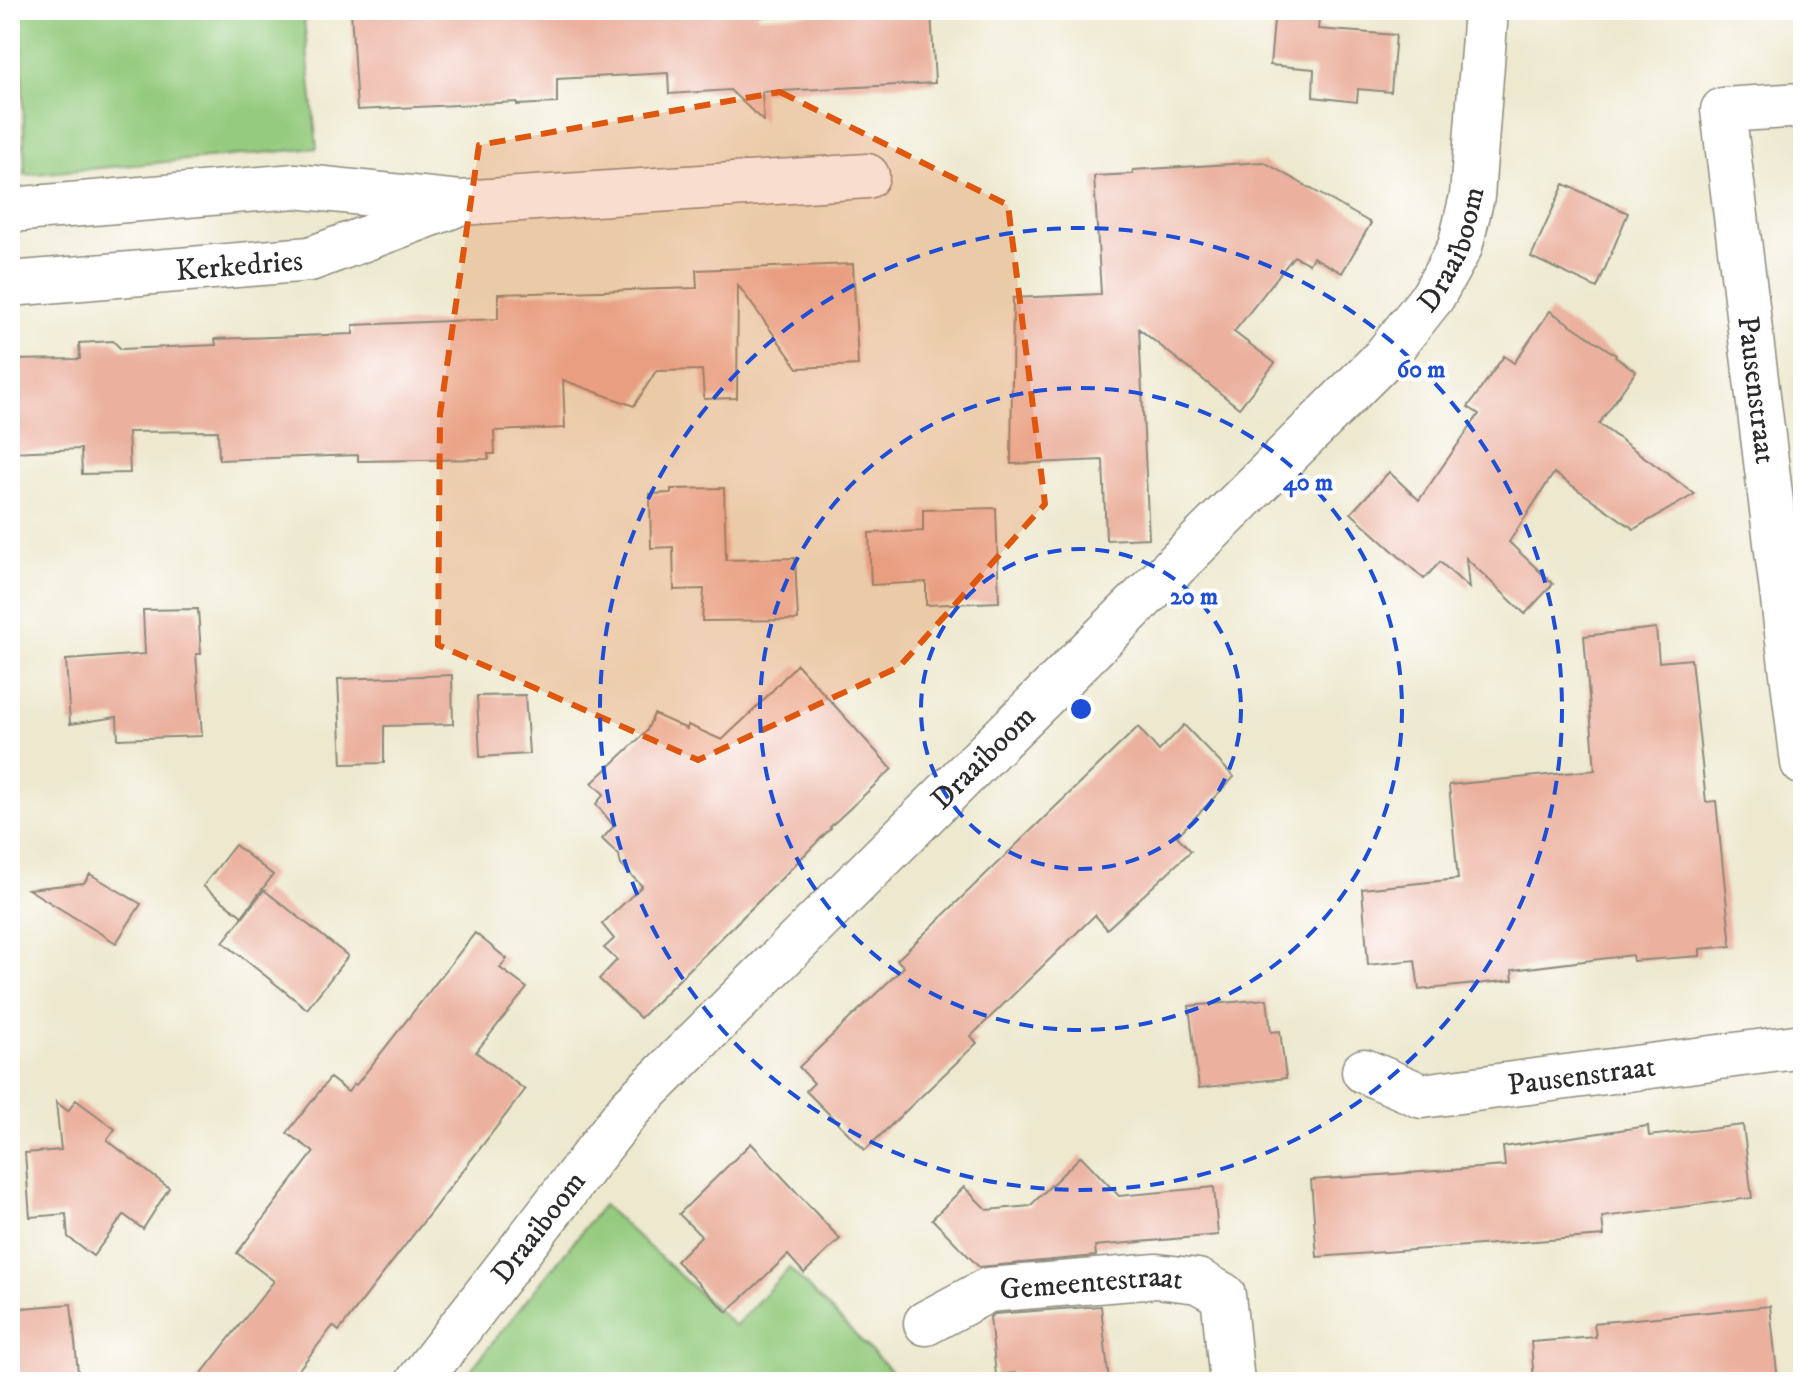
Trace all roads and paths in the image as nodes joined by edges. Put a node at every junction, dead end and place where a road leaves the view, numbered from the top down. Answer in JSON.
{"nodes":[{"id":1,"x":1486,"y":10,"type":"edge"},
{"id":2,"x":1803,"y":105,"type":"edge"},
{"id":3,"x":867,"y":176,"type":"dead end"},
{"id":4,"x":460,"y":203,"type":"junction"},
{"id":5,"x":10,"y":210,"type":"edge"},
{"id":6,"x":10,"y":284,"type":"edge"},
{"id":7,"x":1802,"y":750,"type":"edge"},
{"id":8,"x":1803,"y":1046,"type":"edge"},
{"id":9,"x":1364,"y":1071,"type":"dead end"},
{"id":10,"x":926,"y":1323,"type":"dead end"},
{"id":11,"x":418,"y":1382,"type":"edge"},
{"id":12,"x":1232,"y":1382,"type":"edge"}],
"edges":[{"from":1,"to":11,"type":"street","name":"Draaiboom"},
{"from":2,"to":7,"type":"street","name":"Pausenstraat"},
{"from":3,"to":4,"type":"street","name":"Kerkedries"},
{"from":4,"to":5,"type":"street","name":"Kerkedries"},
{"from":4,"to":6,"type":"street","name":"Kerkedries"},
{"from":8,"to":9,"type":"street","name":"Pausenstraat"},
{"from":10,"to":12,"type":"street","name":"Gemeentestraat"}]}
